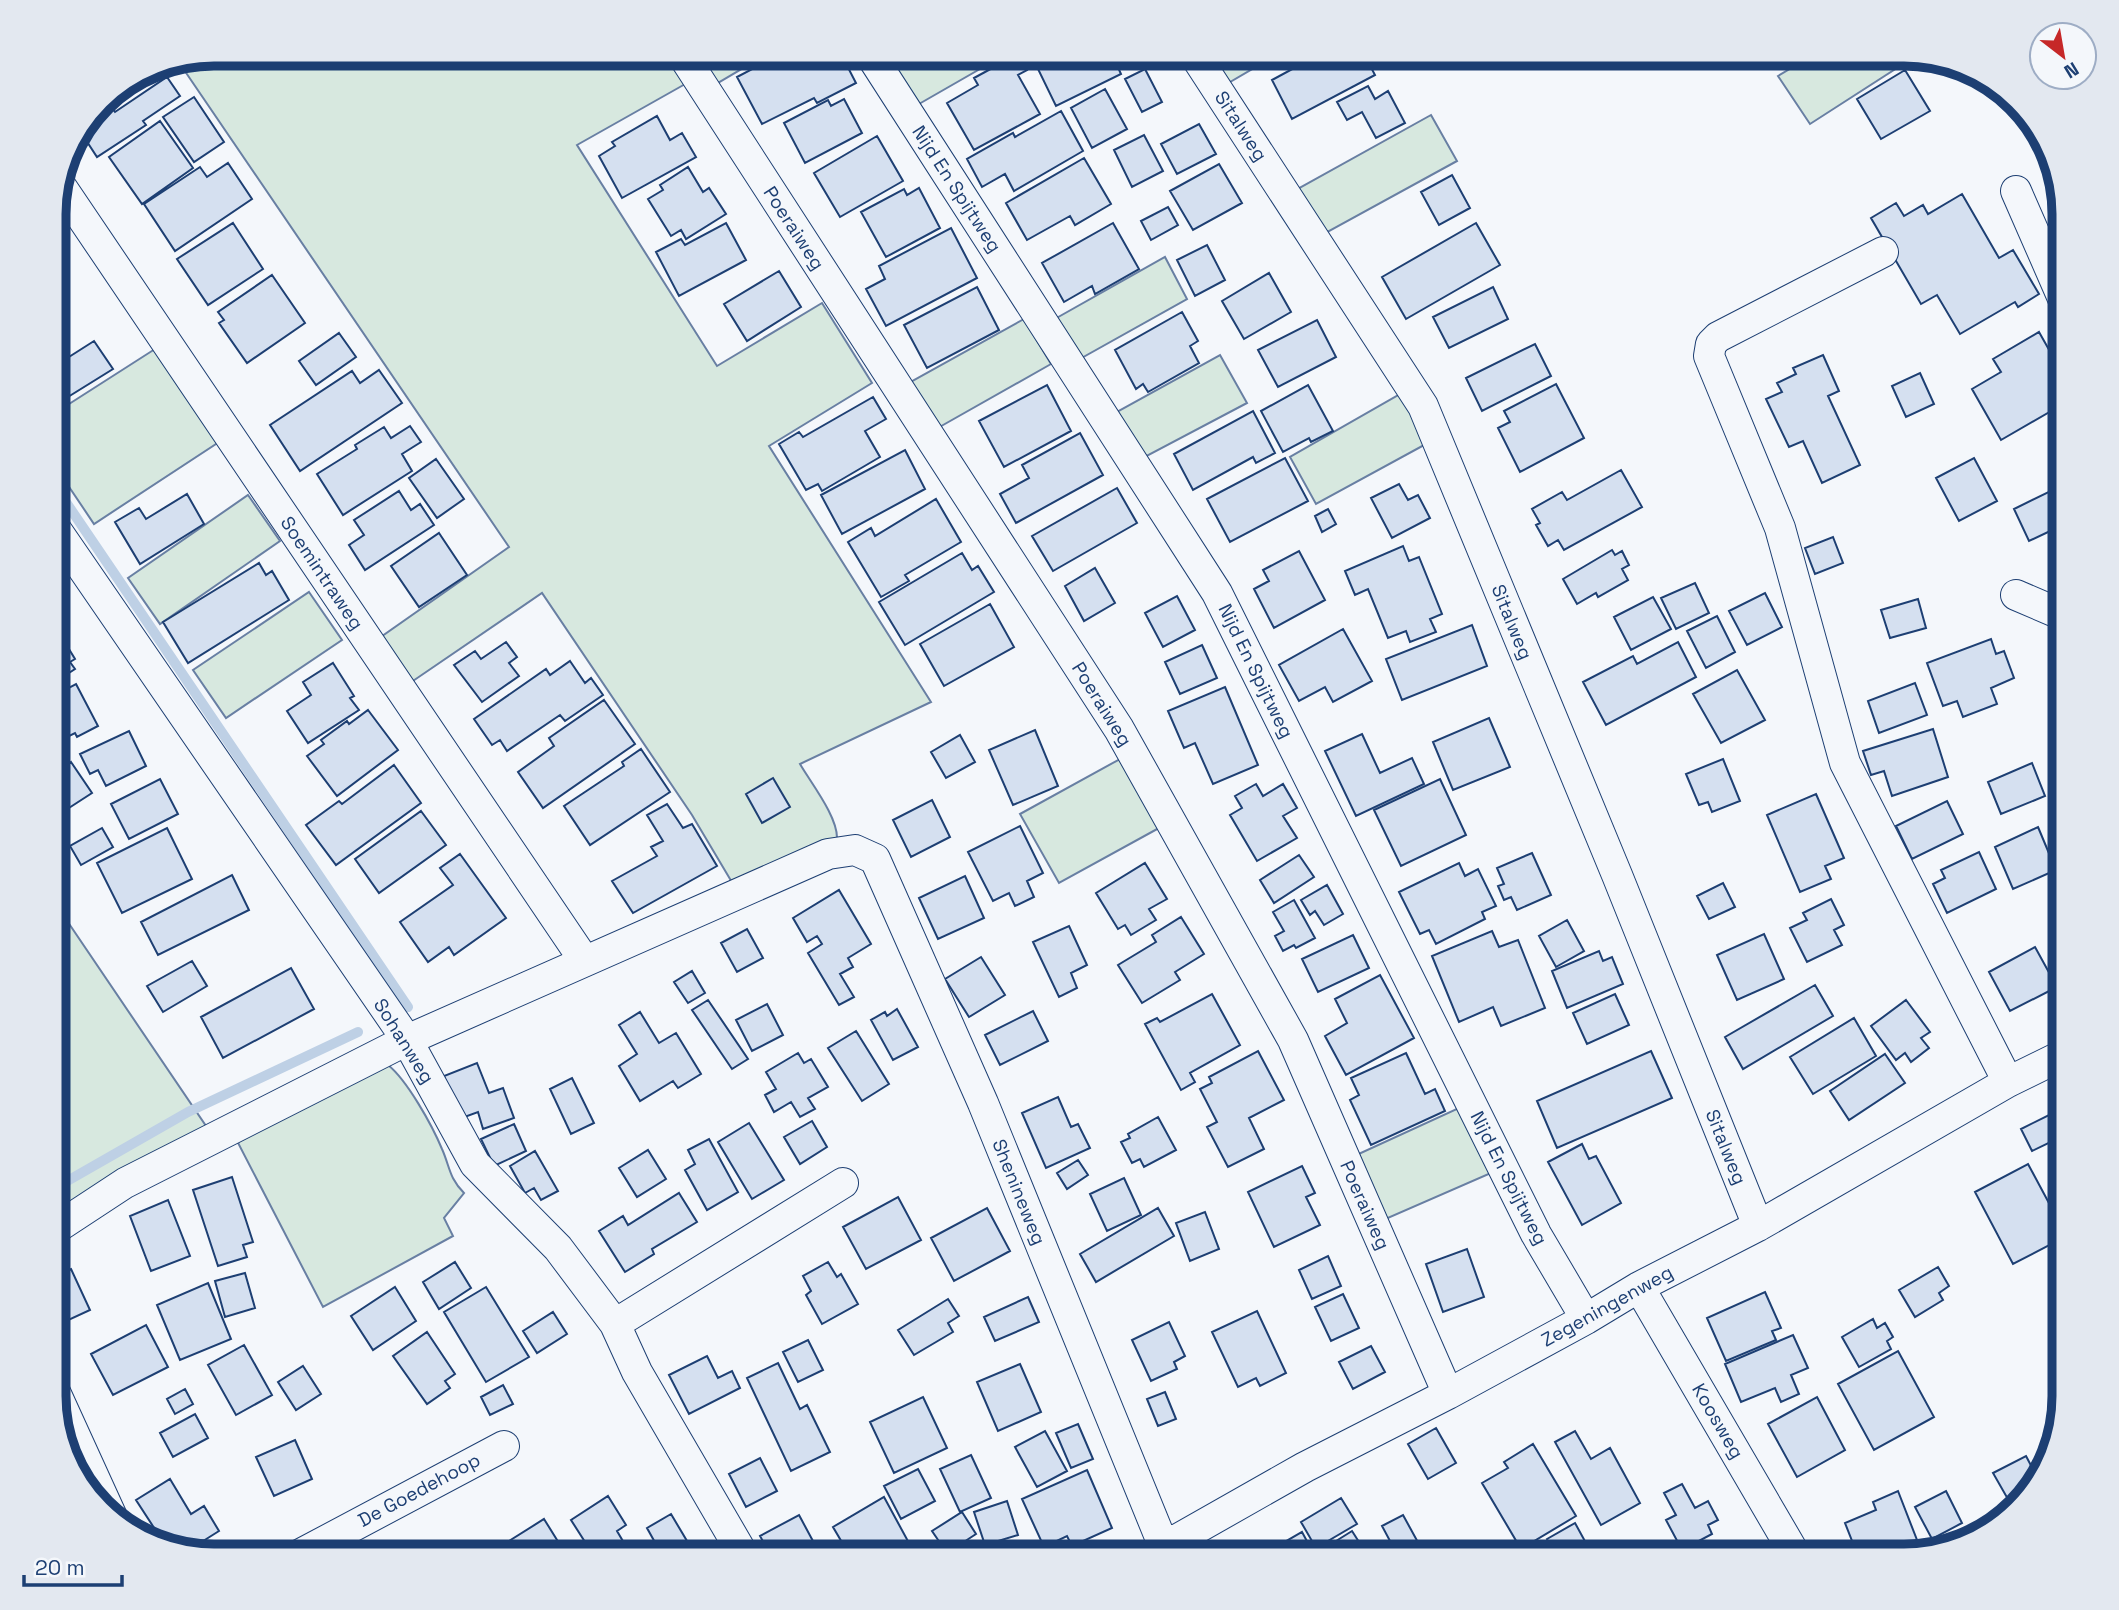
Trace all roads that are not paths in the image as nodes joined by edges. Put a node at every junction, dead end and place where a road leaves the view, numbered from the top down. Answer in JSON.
{"nodes":[{"id":1,"x":1202,"y":66,"type":"edge"},
{"id":2,"x":690,"y":67,"type":"edge"},
{"id":3,"x":878,"y":67,"type":"edge"},
{"id":4,"x":2016,"y":191,"type":"dead end"},
{"id":5,"x":68,"y":197,"type":"edge"},
{"id":6,"x":1883,"y":252,"type":"dead end"},
{"id":7,"x":2052,"y":273,"type":"edge"},
{"id":8,"x":67,"y":545,"type":"edge"},
{"id":9,"x":2015,"y":595,"type":"dead end"},
{"id":10,"x":2052,"y":611,"type":"edge"},
{"id":11,"x":584,"y":960,"type":"junction"},
{"id":12,"x":407,"y":1040,"type":"junction"},
{"id":13,"x":2052,"y":1060,"type":"edge"},
{"id":14,"x":2008,"y":1082,"type":"junction"},
{"id":15,"x":843,"y":1182,"type":"dead end"},
{"id":16,"x":67,"y":1221,"type":"edge"},
{"id":17,"x":1758,"y":1226,"type":"junction"},
{"id":18,"x":1639,"y":1287,"type":"junction"},
{"id":19,"x":1586,"y":1319,"type":"junction"},
{"id":20,"x":615,"y":1324,"type":"junction"},
{"id":21,"x":1448,"y":1394,"type":"junction"},
{"id":22,"x":69,"y":1422,"type":"edge"},
{"id":23,"x":504,"y":1446,"type":"dead end"},
{"id":24,"x":98,"y":1487,"type":"edge"},
{"id":25,"x":320,"y":1544,"type":"edge"},
{"id":26,"x":737,"y":1544,"type":"edge"},
{"id":27,"x":1153,"y":1544,"type":"edge"},
{"id":28,"x":1168,"y":1544,"type":"edge"},
{"id":29,"x":1789,"y":1544,"type":"edge"}],
"edges":[{"from":1,"to":17,"type":"street","name":"Sitalweg"},
{"from":2,"to":21,"type":"street","name":"Poeraiweg"},
{"from":3,"to":19,"type":"street","name":"Nijd En Spijtweg"},
{"from":4,"to":7,"type":"street"},
{"from":5,"to":11,"type":"street","name":"Soemintraweg"},
{"from":6,"to":14,"type":"street"},
{"from":8,"to":12,"type":"street","name":"Sohanweg"},
{"from":9,"to":10,"type":"street"},
{"from":11,"to":12,"type":"street"},
{"from":11,"to":27,"type":"street","name":"Shenineweg"},
{"from":12,"to":16,"type":"street"},
{"from":12,"to":20,"type":"street","name":"Sohanweg"},
{"from":13,"to":14,"type":"street","name":"Zegeningenweg"},
{"from":14,"to":17,"type":"street","name":"Zegeningenweg"},
{"from":15,"to":20,"type":"street"},
{"from":17,"to":18,"type":"street","name":"Zegeningenweg"},
{"from":18,"to":19,"type":"street","name":"Zegeningenweg"},
{"from":18,"to":29,"type":"street","name":"Koosweg"},
{"from":19,"to":21,"type":"street","name":"Zegeningenweg"},
{"from":20,"to":26,"type":"street","name":"Sohanweg"},
{"from":21,"to":28,"type":"street","name":"Zegeningenweg"},
{"from":22,"to":24,"type":"street"},
{"from":23,"to":25,"type":"street","name":"De Goedehoop"}]}
